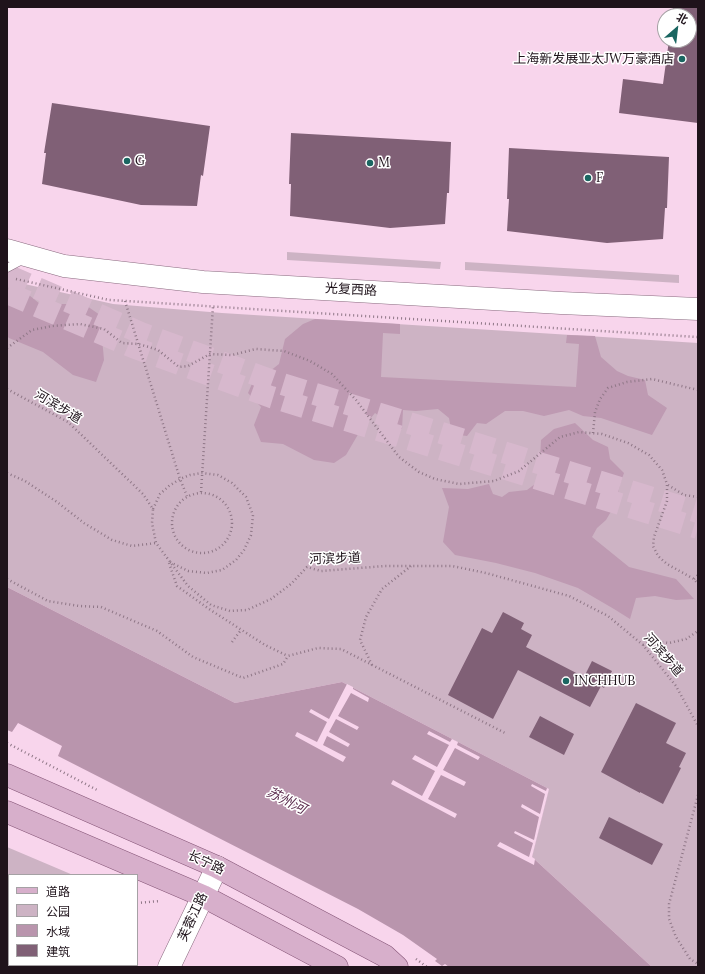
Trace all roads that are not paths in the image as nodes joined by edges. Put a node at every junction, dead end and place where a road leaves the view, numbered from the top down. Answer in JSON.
{"nodes":[{"id":1,"x":7,"y":250,"type":"edge"},
{"id":2,"x":28,"y":256,"type":"junction"},
{"id":3,"x":7,"y":268,"type":"edge"},
{"id":4,"x":698,"y":309,"type":"edge"},
{"id":5,"x":7,"y":775,"type":"edge"},
{"id":6,"x":7,"y":812,"type":"edge"},
{"id":7,"x":217,"y":867,"type":"junction"},
{"id":8,"x":203,"y":896,"type":"junction"},
{"id":9,"x":169,"y":967,"type":"edge"},
{"id":10,"x":337,"y":967,"type":"edge"},
{"id":11,"x":397,"y":967,"type":"edge"}],
"edges":[{"from":1,"to":2,"type":"street","name":"光复西路"},
{"from":2,"to":3,"type":"lane"},
{"from":2,"to":4,"type":"street","name":"光复西路"},
{"from":5,"to":7,"type":"main road","name":"长宁路"},
{"from":6,"to":8,"type":"main road"},
{"from":7,"to":8,"type":"street","name":"芙蓉江路"},
{"from":7,"to":11,"type":"main road","name":"长宁路"},
{"from":8,"to":9,"type":"street","name":"芙蓉江路"},
{"from":8,"to":10,"type":"main road"}]}
